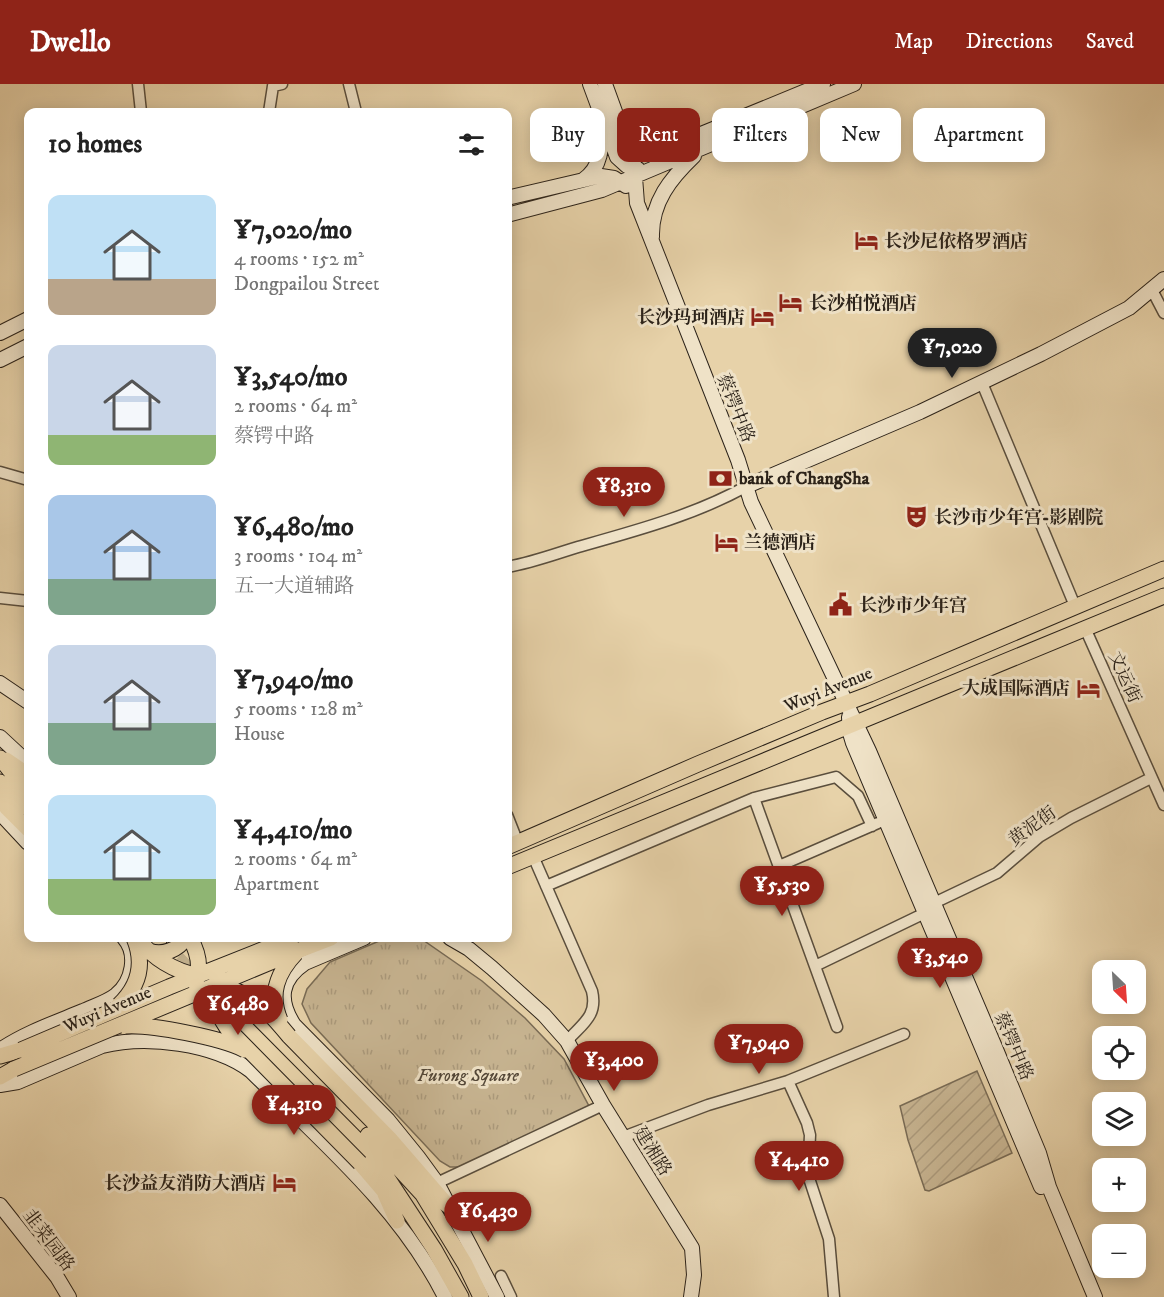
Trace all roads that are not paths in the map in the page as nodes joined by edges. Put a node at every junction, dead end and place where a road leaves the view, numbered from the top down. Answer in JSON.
{"nodes":[{"id":1,"x":138,"y":84,"type":"edge"},
{"id":2,"x":282,"y":84,"type":"edge"},
{"id":3,"x":349,"y":84,"type":"edge"},
{"id":4,"x":590,"y":84,"type":"edge"},
{"id":5,"x":605,"y":84,"type":"edge"},
{"id":6,"x":823,"y":84,"type":"edge"},
{"id":7,"x":854,"y":84,"type":"edge"},
{"id":8,"x":141,"y":108,"type":"edge"},
{"id":9,"x":270,"y":108,"type":"edge"},
{"id":10,"x":355,"y":108,"type":"edge"},
{"id":11,"x":599,"y":108,"type":"edge"},
{"id":12,"x":617,"y":116,"type":"edge"},
{"id":13,"x":605,"y":125,"type":"edge"},
{"id":14,"x":700,"y":134,"type":"edge"},
{"id":15,"x":701,"y":149,"type":"junction"},
{"id":16,"x":598,"y":162,"type":"edge"},
{"id":17,"x":632,"y":162,"type":"edge"},
{"id":18,"x":635,"y":172,"type":"junction"},
{"id":19,"x":582,"y":181,"type":"junction"},
{"id":20,"x":621,"y":183,"type":"junction"},
{"id":21,"x":512,"y":197,"type":"edge"},
{"id":22,"x":637,"y":203,"type":"junction"},
{"id":23,"x":512,"y":214,"type":"edge"},
{"id":24,"x":653,"y":242,"type":"junction"},
{"id":25,"x":1164,"y":279,"type":"edge"},
{"id":26,"x":1152,"y":290,"type":"junction"},
{"id":27,"x":1164,"y":313,"type":"edge"},
{"id":28,"x":24,"y":320,"type":"edge"},
{"id":29,"x":24,"y":330,"type":"edge"},
{"id":30,"x":0,"y":333,"type":"edge"},
{"id":31,"x":24,"y":339,"type":"edge"},
{"id":32,"x":0,"y":342,"type":"edge"},
{"id":33,"x":24,"y":348,"type":"edge"},
{"id":34,"x":0,"y":351,"type":"edge"},
{"id":35,"x":0,"y":360,"type":"edge"},
{"id":36,"x":982,"y":383,"type":"junction"},
{"id":37,"x":0,"y":472,"type":"edge"},
{"id":38,"x":24,"y":479,"type":"edge"},
{"id":39,"x":747,"y":486,"type":"junction"},
{"id":40,"x":512,"y":566,"type":"edge"},
{"id":41,"x":1162,"y":569,"type":"edge"},
{"id":42,"x":1164,"y":596,"type":"edge"},
{"id":43,"x":0,"y":598,"type":"edge"},
{"id":44,"x":24,"y":601,"type":"edge"},
{"id":45,"x":1076,"y":606,"type":"junction"},
{"id":46,"x":1085,"y":628,"type":"junction"},
{"id":47,"x":834,"y":673,"type":"junction"},
{"id":48,"x":0,"y":683,"type":"edge"},
{"id":49,"x":0,"y":694,"type":"edge"},
{"id":50,"x":870,"y":694,"type":"junction"},
{"id":51,"x":24,"y":699,"type":"edge"},
{"id":52,"x":24,"y":709,"type":"edge"},
{"id":53,"x":879,"y":715,"type":"junction"},
{"id":54,"x":851,"y":716,"type":"junction"},
{"id":55,"x":0,"y":737,"type":"edge"},
{"id":56,"x":822,"y":737,"type":"junction"},
{"id":57,"x":864,"y":753,"type":"junction"},
{"id":58,"x":0,"y":757,"type":"edge"},
{"id":59,"x":24,"y":759,"type":"edge"},
{"id":60,"x":24,"y":772,"type":"edge"},
{"id":61,"x":1151,"y":778,"type":"junction"},
{"id":62,"x":24,"y":788,"type":"edge"},
{"id":63,"x":3,"y":798,"type":"edge"},
{"id":64,"x":754,"y":798,"type":"junction"},
{"id":65,"x":1164,"y":805,"type":"edge"},
{"id":66,"x":24,"y":806,"type":"edge"},
{"id":67,"x":886,"y":820,"type":"junction"},
{"id":68,"x":24,"y":824,"type":"edge"},
{"id":69,"x":872,"y":826,"type":"junction"},
{"id":70,"x":24,"y":835,"type":"edge"},
{"id":71,"x":513,"y":845,"type":"edge"},
{"id":72,"x":533,"y":856,"type":"junction"},
{"id":73,"x":512,"y":865,"type":"edge"},
{"id":74,"x":779,"y":866,"type":"junction"},
{"id":75,"x":546,"y":886,"type":"junction"},
{"id":76,"x":929,"y":908,"type":"junction"},
{"id":77,"x":126,"y":942,"type":"edge"},
{"id":78,"x":137,"y":942,"type":"edge"},
{"id":79,"x":179,"y":942,"type":"edge"},
{"id":80,"x":183,"y":942,"type":"edge"},
{"id":81,"x":189,"y":942,"type":"edge"},
{"id":82,"x":278,"y":942,"type":"edge"},
{"id":83,"x":355,"y":942,"type":"edge"},
{"id":84,"x":457,"y":942,"type":"edge"},
{"id":85,"x":155,"y":943,"type":"edge"},
{"id":86,"x":295,"y":944,"type":"edge"},
{"id":87,"x":132,"y":965,"type":"junction"},
{"id":88,"x":815,"y":966,"type":"junction"},
{"id":89,"x":293,"y":972,"type":"junction"},
{"id":90,"x":221,"y":976,"type":"junction"},
{"id":91,"x":193,"y":979,"type":"junction"},
{"id":92,"x":121,"y":990,"type":"junction"},
{"id":93,"x":283,"y":999,"type":"junction"},
{"id":94,"x":179,"y":1000,"type":"junction"},
{"id":95,"x":267,"y":1009,"type":"junction"},
{"id":96,"x":111,"y":1011,"type":"junction"},
{"id":97,"x":116,"y":1026,"type":"junction"},
{"id":98,"x":243,"y":1026,"type":"junction"},
{"id":99,"x":837,"y":1026,"type":"dead end"},
{"id":100,"x":904,"y":1034,"type":"dead end"},
{"id":101,"x":289,"y":1036,"type":"junction"},
{"id":102,"x":146,"y":1041,"type":"junction"},
{"id":103,"x":567,"y":1041,"type":"junction"},
{"id":104,"x":181,"y":1045,"type":"junction"},
{"id":105,"x":0,"y":1050,"type":"edge"},
{"id":106,"x":0,"y":1056,"type":"edge"},
{"id":107,"x":256,"y":1056,"type":"junction"},
{"id":108,"x":0,"y":1077,"type":"edge"},
{"id":109,"x":788,"y":1082,"type":"junction"},
{"id":110,"x":0,"y":1085,"type":"edge"},
{"id":111,"x":603,"y":1105,"type":"junction"},
{"id":112,"x":623,"y":1137,"type":"junction"},
{"id":113,"x":389,"y":1138,"type":"junction"},
{"id":114,"x":437,"y":1183,"type":"junction"},
{"id":115,"x":424,"y":1197,"type":"junction"},
{"id":116,"x":0,"y":1205,"type":"edge"},
{"id":117,"x":447,"y":1205,"type":"junction"},
{"id":118,"x":403,"y":1217,"type":"junction"},
{"id":119,"x":501,"y":1276,"type":"dead end"},
{"id":120,"x":69,"y":1297,"type":"edge"},
{"id":121,"x":445,"y":1297,"type":"edge"},
{"id":122,"x":461,"y":1297,"type":"edge"},
{"id":123,"x":481,"y":1297,"type":"edge"},
{"id":124,"x":497,"y":1297,"type":"edge"},
{"id":125,"x":511,"y":1297,"type":"edge"},
{"id":126,"x":691,"y":1297,"type":"edge"},
{"id":127,"x":834,"y":1297,"type":"edge"},
{"id":128,"x":1088,"y":1297,"type":"edge"},
{"id":129,"x":1095,"y":1297,"type":"edge"}],
"edges":[{"from":1,"to":8,"type":"street"},
{"from":2,"to":9,"type":"street"},
{"from":3,"to":10,"type":"street"},
{"from":4,"to":11,"type":"main road"},
{"from":5,"to":12,"type":"main road","name":"蔡锷中路"},
{"from":6,"to":14,"type":"main road"},
{"from":7,"to":15,"type":"main road"},
{"from":13,"to":18,"type":"main road"},
{"from":15,"to":18,"type":"main road"},
{"from":15,"to":24,"type":"main road"},
{"from":16,"to":19,"type":"main road"},
{"from":17,"to":18,"type":"main road","name":"蔡锷中路"},
{"from":18,"to":20,"type":"main road"},
{"from":18,"to":22,"type":"main road","name":"蔡锷中路"},
{"from":19,"to":20,"type":"main road"},
{"from":19,"to":21,"type":"main road"},
{"from":20,"to":22,"type":"main road"},
{"from":20,"to":23,"type":"main road"},
{"from":22,"to":24,"type":"main road","name":"蔡锷中路"},
{"from":24,"to":39,"type":"main road","name":"蔡锷中路"},
{"from":25,"to":26,"type":"main road"},
{"from":26,"to":27,"type":"street"},
{"from":26,"to":36,"type":"main road"},
{"from":28,"to":30,"type":"main road"},
{"from":29,"to":32,"type":"main road"},
{"from":31,"to":34,"type":"main road"},
{"from":33,"to":35,"type":"main road"},
{"from":36,"to":39,"type":"main road"},
{"from":36,"to":45,"type":"street"},
{"from":37,"to":38,"type":"street"},
{"from":39,"to":40,"type":"street"},
{"from":39,"to":47,"type":"main road","name":"蔡锷中路"},
{"from":41,"to":45,"type":"main road","name":"Wuyi Avenue"},
{"from":42,"to":46,"type":"main road","name":"Wuyi Avenue"},
{"from":43,"to":44,"type":"street"},
{"from":45,"to":50,"type":"main road","name":"Wuyi Avenue"},
{"from":46,"to":53,"type":"main road","name":"Wuyi Avenue"},
{"from":46,"to":61,"type":"street","name":"文运街"},
{"from":47,"to":50,"type":"main road"},
{"from":47,"to":54,"type":"main road","name":"蔡锷中路"},
{"from":48,"to":51,"type":"main road"},
{"from":49,"to":52,"type":"main road"},
{"from":50,"to":54,"type":"main road","name":"Wuyi Avenue"},
{"from":53,"to":54,"type":"main road","name":"Wuyi Avenue"},
{"from":53,"to":57,"type":"main road"},
{"from":54,"to":56,"type":"main road","name":"Wuyi Avenue"},
{"from":54,"to":57,"type":"main road","name":"蔡锷中路"},
{"from":54,"to":71,"type":"main road","name":"Wuyi Avenue"},
{"from":55,"to":59,"type":"main road"},
{"from":56,"to":57,"type":"main road"},
{"from":56,"to":72,"type":"main road","name":"Wuyi Avenue"},
{"from":57,"to":67,"type":"main road","name":"蔡锷中路"},
{"from":57,"to":76,"type":"main road","name":"蔡锷中路"},
{"from":58,"to":60,"type":"main road"},
{"from":58,"to":62,"type":"main road"},
{"from":61,"to":65,"type":"street","name":"文运街"},
{"from":61,"to":76,"type":"street","name":"黄泥街"},
{"from":63,"to":66,"type":"main road"},
{"from":63,"to":68,"type":"main road"},
{"from":63,"to":70,"type":"main road"},
{"from":64,"to":69,"type":"street"},
{"from":64,"to":74,"type":"street"},
{"from":64,"to":75,"type":"street"},
{"from":67,"to":69,"type":"street"},
{"from":67,"to":76,"type":"main road","name":"蔡锷中路"},
{"from":69,"to":74,"type":"street"},
{"from":72,"to":73,"type":"main road","name":"Wuyi Avenue"},
{"from":72,"to":75,"type":"street"},
{"from":74,"to":88,"type":"street"},
{"from":75,"to":103,"type":"street"},
{"from":76,"to":88,"type":"street","name":"黄泥街"},
{"from":76,"to":128,"type":"main road","name":"蔡锷中路"},
{"from":76,"to":129,"type":"main road","name":"蔡锷中路"},
{"from":77,"to":87,"type":"main road"},
{"from":78,"to":96,"type":"main road","bridge":true},
{"from":79,"to":87,"type":"main road"},
{"from":80,"to":85,"type":"main road","bridge":true},
{"from":81,"to":91,"type":"main road","bridge":true},
{"from":82,"to":89,"type":"main road"},
{"from":83,"to":89,"type":"main road"},
{"from":84,"to":103,"type":"main road","name":"建湘路"},
{"from":85,"to":91,"type":"main road","bridge":true},
{"from":86,"to":90,"type":"main road","name":"Wuyi Avenue","bridge":true},
{"from":86,"to":90,"type":"main road","name":"Wuyi Avenue","bridge":true},
{"from":86,"to":101,"type":"main road","bridge":true},
{"from":87,"to":92,"type":"main road"},
{"from":88,"to":99,"type":"street"},
{"from":89,"to":93,"type":"main road"},
{"from":90,"to":91,"type":"main road","bridge":true},
{"from":90,"to":91,"type":"main road","name":"Wuyi Avenue","bridge":true},
{"from":90,"to":94,"type":"main road","name":"Wuyi Avenue","bridge":true},
{"from":90,"to":95,"type":"main road","bridge":true},
{"from":90,"to":98,"type":"main road","bridge":true},
{"from":91,"to":94,"type":"main road","bridge":true},
{"from":91,"to":96,"type":"main road","name":"Wuyi Avenue","bridge":true},
{"from":92,"to":102,"type":"main road"},
{"from":92,"to":105,"type":"main road"},
{"from":93,"to":104,"type":"main road"},
{"from":93,"to":114,"type":"main road"},
{"from":94,"to":97,"type":"main road","name":"Wuyi Avenue","bridge":true},
{"from":95,"to":98,"type":"main road","bridge":true},
{"from":95,"to":101,"type":"main road","bridge":true},
{"from":96,"to":106,"type":"main road","name":"Wuyi Avenue","bridge":true},
{"from":97,"to":107,"type":"main road","bridge":true},
{"from":97,"to":108,"type":"main road","name":"Wuyi Avenue","bridge":true},
{"from":98,"to":107,"type":"main road","bridge":true},
{"from":98,"to":115,"type":"main road"},
{"from":98,"to":118,"type":"main road"},
{"from":100,"to":109,"type":"street"},
{"from":101,"to":113,"type":"main road"},
{"from":102,"to":104,"type":"main road"},
{"from":102,"to":110,"type":"main road"},
{"from":103,"to":111,"type":"main road","name":"建湘路"},
{"from":104,"to":118,"type":"main road"},
{"from":107,"to":118,"type":"main road","bridge":true},
{"from":109,"to":112,"type":"street"},
{"from":109,"to":127,"type":"street"},
{"from":111,"to":112,"type":"main road","name":"建湘路"},
{"from":111,"to":114,"type":"street"},
{"from":112,"to":126,"type":"main road","name":"建湘路"},
{"from":113,"to":115,"type":"main road"},
{"from":113,"to":117,"type":"main road"},
{"from":114,"to":117,"type":"main road"},
{"from":115,"to":123,"type":"main road"},
{"from":116,"to":120,"type":"main road","name":"韭菜园路"},
{"from":117,"to":124,"type":"main road"},
{"from":118,"to":121,"type":"main road"},
{"from":118,"to":122,"type":"main road"},
{"from":119,"to":125,"type":"street"}]}
